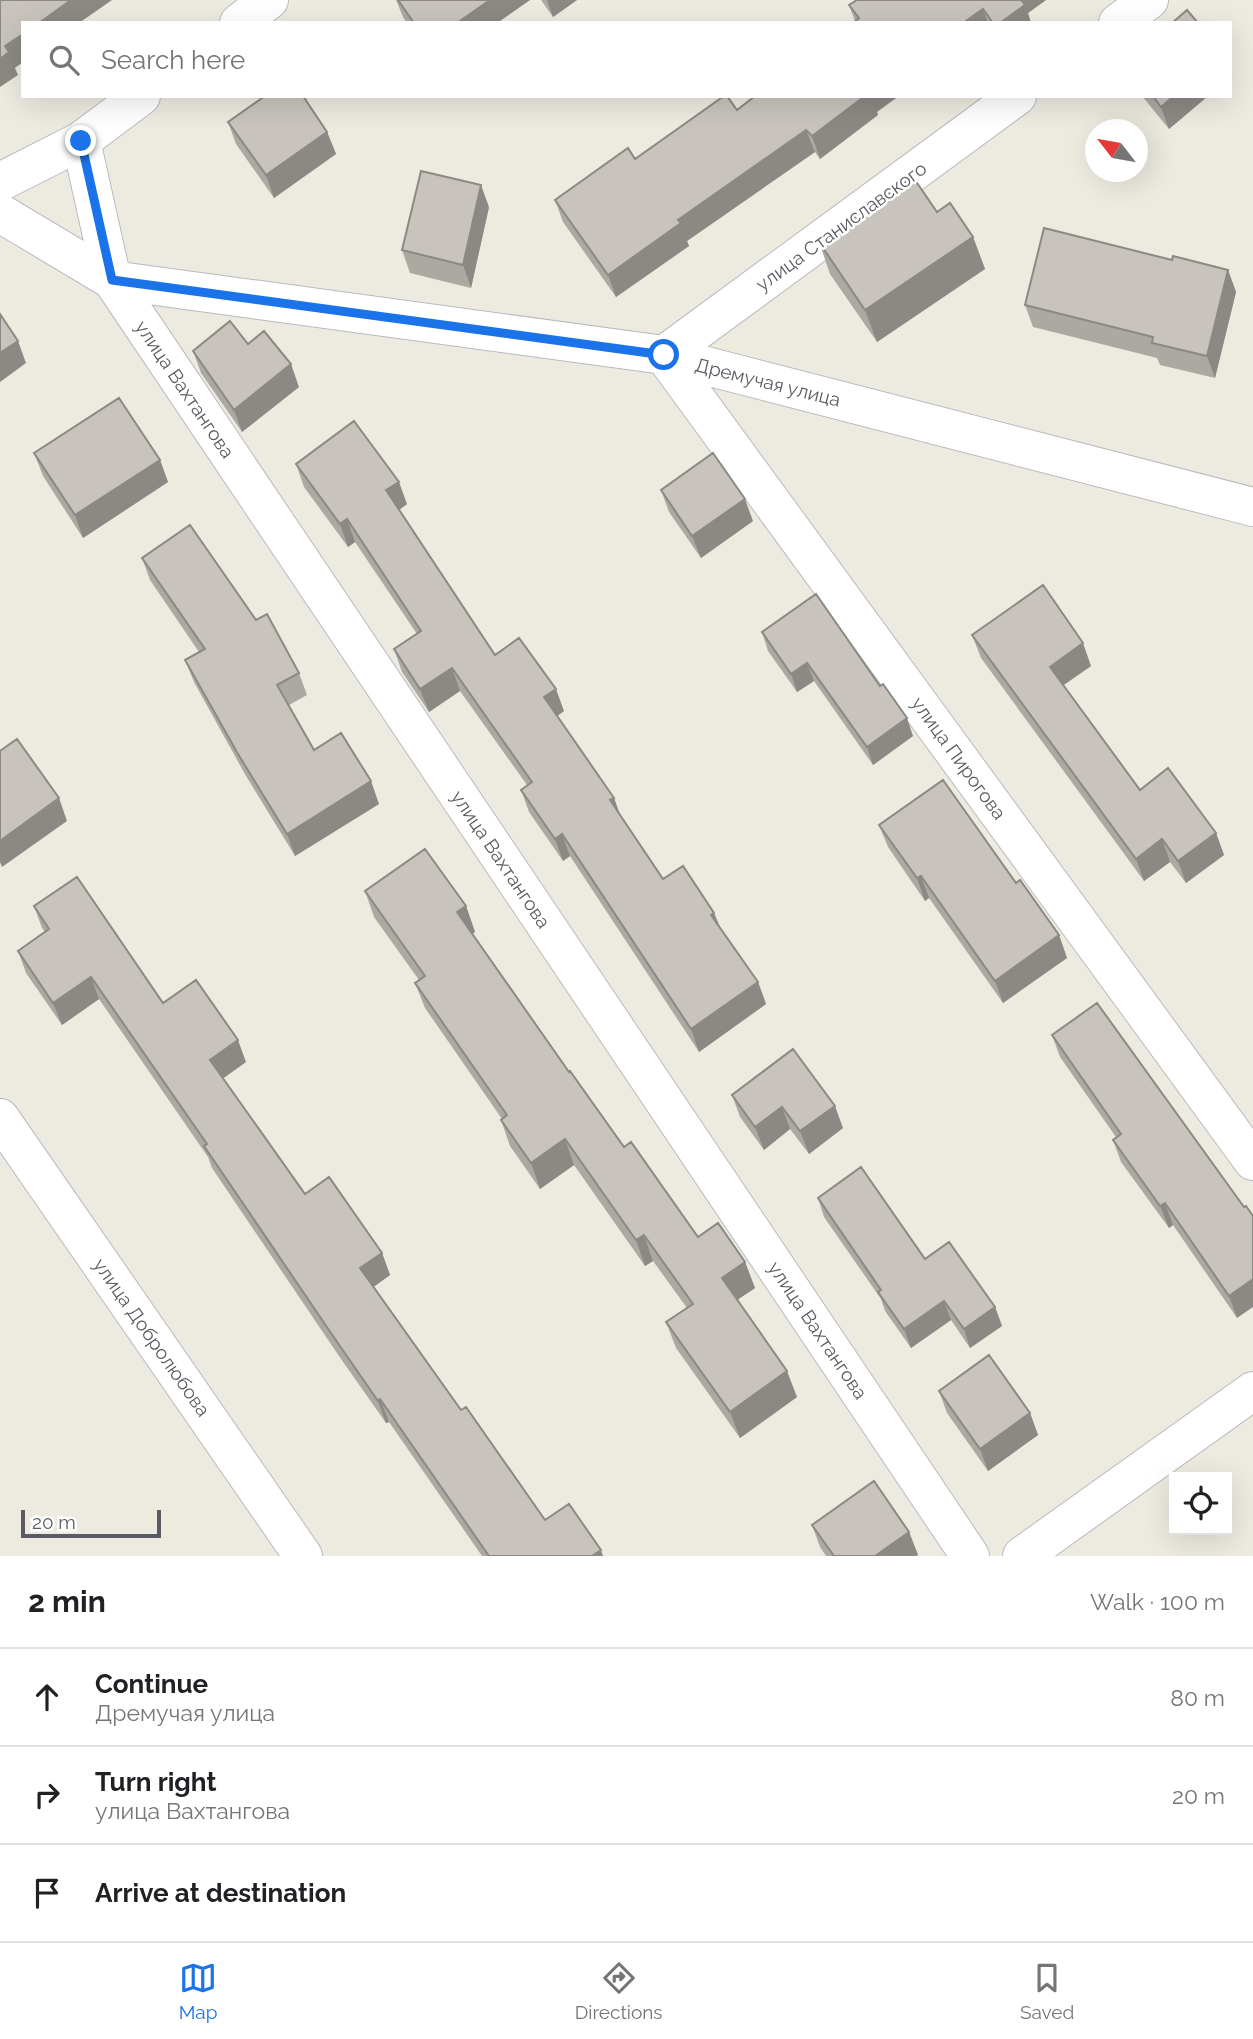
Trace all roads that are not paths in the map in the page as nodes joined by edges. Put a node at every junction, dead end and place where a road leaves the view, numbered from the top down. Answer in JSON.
{"nodes":[{"id":1,"x":270,"y":0,"type":"edge"},
{"id":2,"x":1149,"y":0,"type":"edge"},
{"id":3,"x":242,"y":21,"type":"edge"},
{"id":4,"x":1121,"y":21,"type":"edge"},
{"id":5,"x":138,"y":98,"type":"edge"},
{"id":6,"x":1014,"y":98,"type":"edge"},
{"id":7,"x":81,"y":141,"type":"junction"},
{"id":8,"x":0,"y":182,"type":"edge"},
{"id":9,"x":0,"y":213,"type":"edge"},
{"id":10,"x":112,"y":280,"type":"junction"},
{"id":11,"x":664,"y":355,"type":"junction"},
{"id":12,"x":1253,"y":507,"type":"edge"},
{"id":13,"x":0,"y":1118,"type":"edge"},
{"id":14,"x":1253,"y":1161,"type":"edge"},
{"id":15,"x":1253,"y":1391,"type":"edge"},
{"id":16,"x":303,"y":1556,"type":"edge"},
{"id":17,"x":970,"y":1556,"type":"edge"},
{"id":18,"x":1022,"y":1556,"type":"edge"}],
"edges":[{"from":1,"to":3,"type":"street"},
{"from":2,"to":4,"type":"street"},
{"from":5,"to":7,"type":"street"},
{"from":6,"to":11,"type":"street","name":"улица Станиславского"},
{"from":7,"to":8,"type":"street"},
{"from":7,"to":10,"type":"street","name":"улица Вахтангова"},
{"from":9,"to":10,"type":"street","name":"Дремучая улица"},
{"from":10,"to":11,"type":"street","name":"Дремучая улица"},
{"from":10,"to":17,"type":"street","name":"улица Вахтангова"},
{"from":11,"to":12,"type":"street","name":"Дремучая улица"},
{"from":11,"to":14,"type":"street","name":"улица Пирогова"},
{"from":13,"to":16,"type":"street","name":"улица Добролюбова"},
{"from":15,"to":18,"type":"street"}]}
